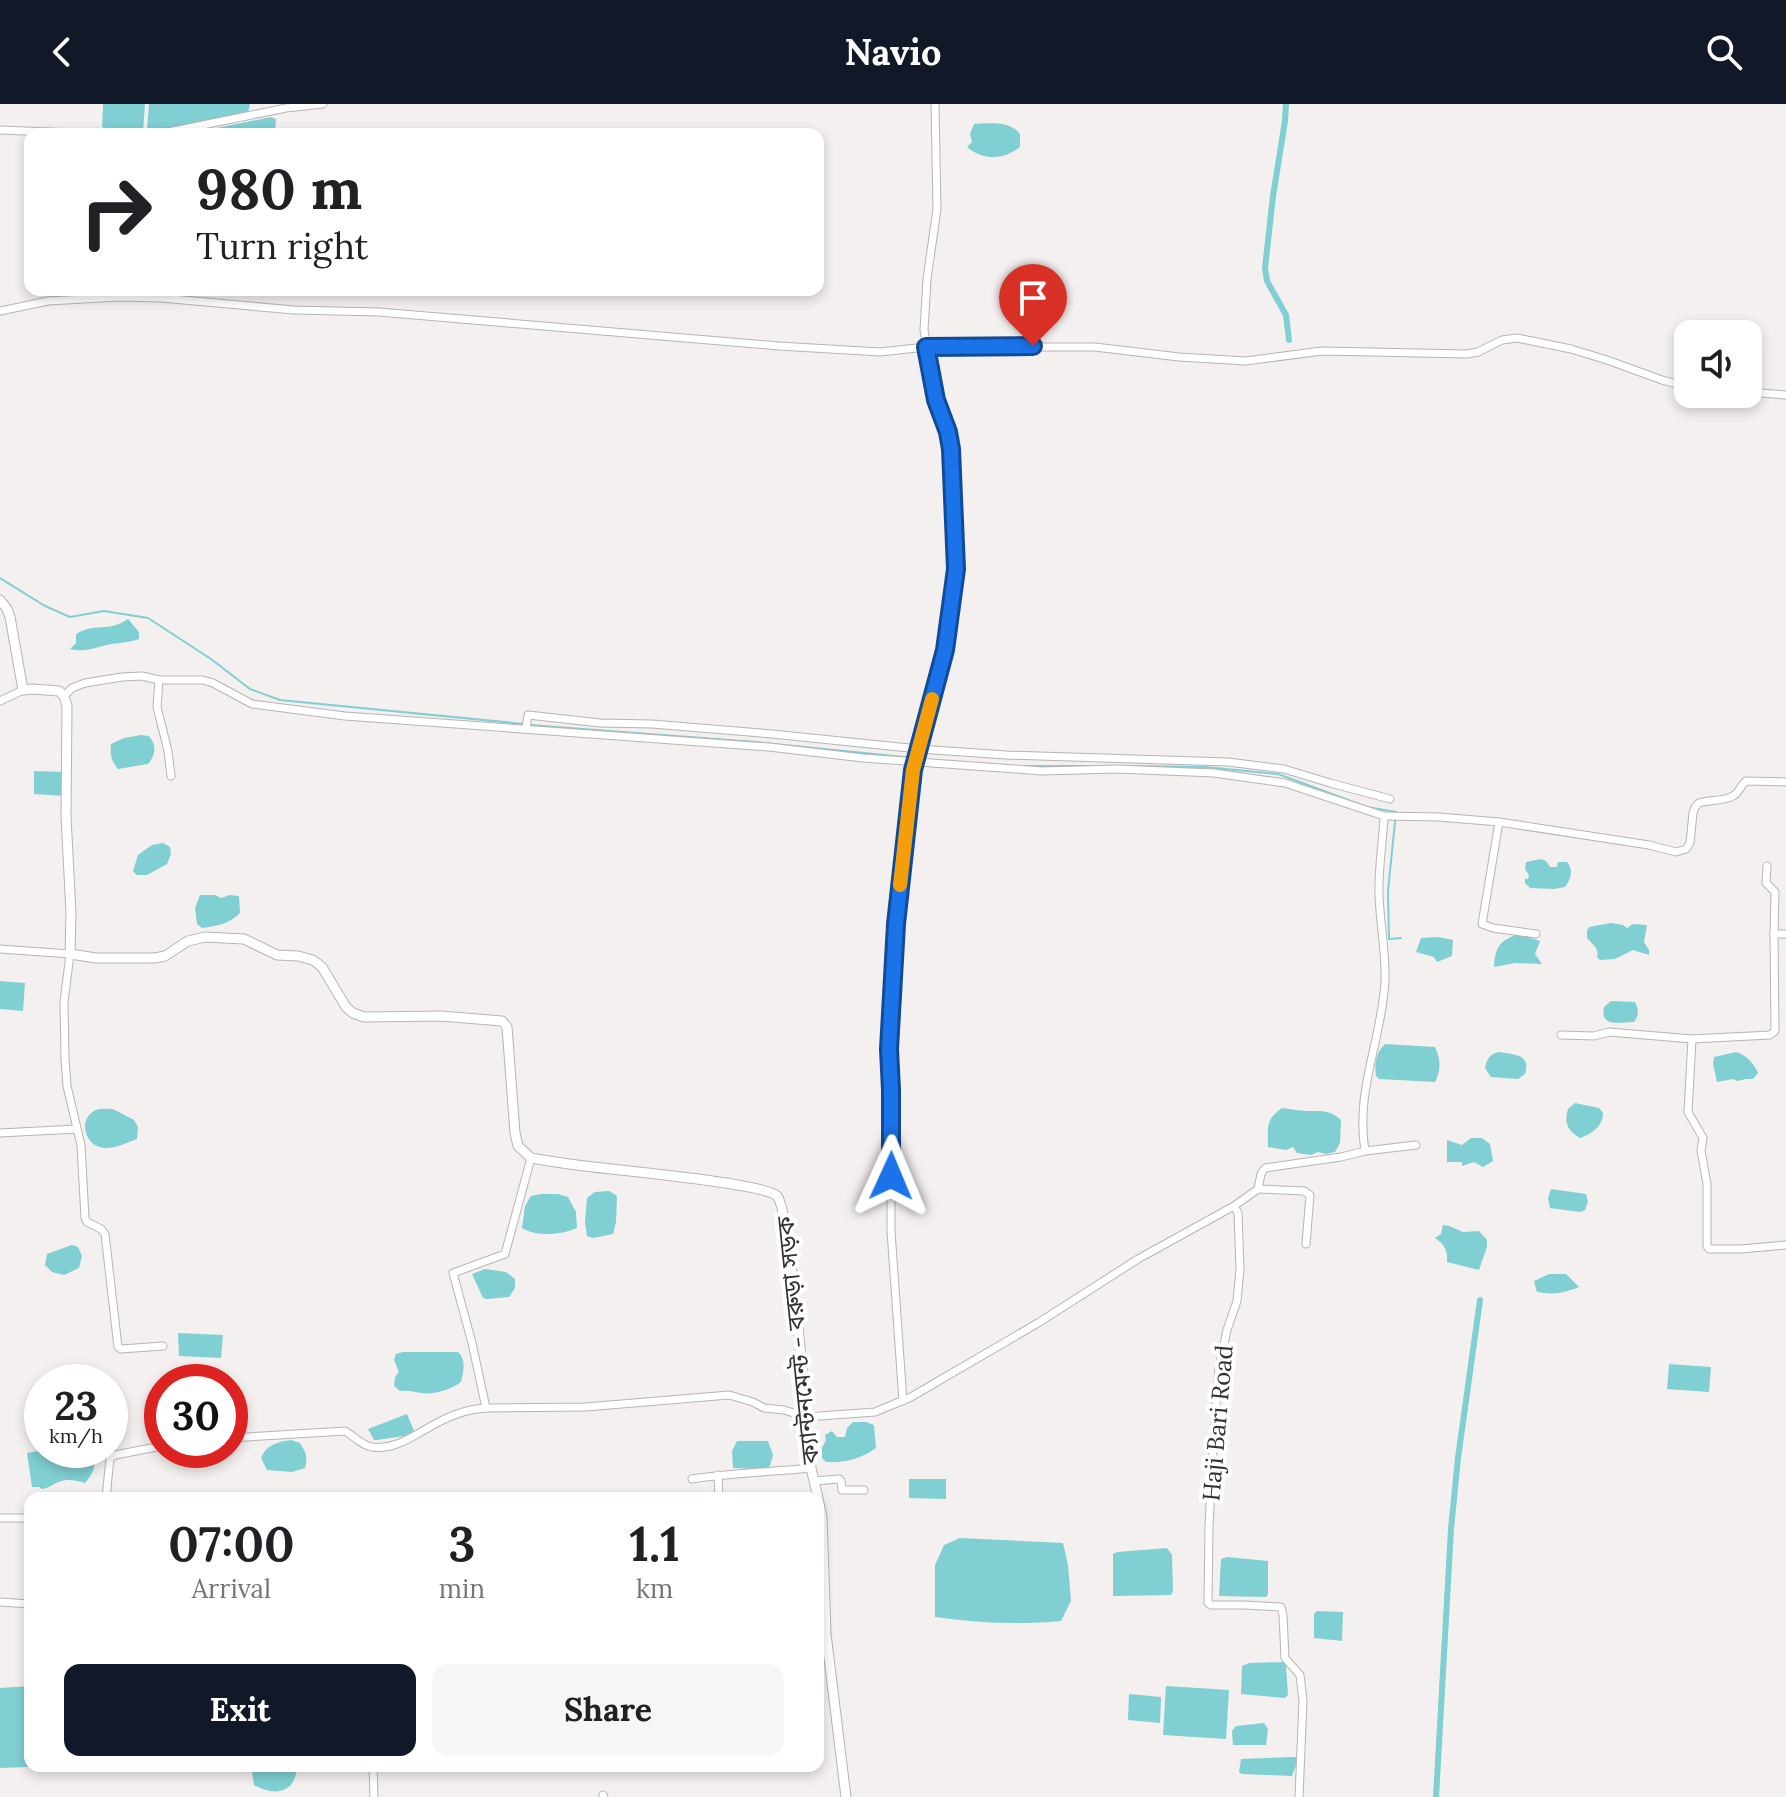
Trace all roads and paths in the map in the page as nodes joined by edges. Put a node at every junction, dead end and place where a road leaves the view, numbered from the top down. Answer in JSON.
{"nodes":[{"id":1,"x":323,"y":104,"type":"edge"},
{"id":2,"x":935,"y":104,"type":"edge"},
{"id":3,"x":188,"y":128,"type":"edge"},
{"id":4,"x":0,"y":130,"type":"edge"},
{"id":5,"x":24,"y":131,"type":"edge"},
{"id":6,"x":0,"y":311,"type":"edge"},
{"id":7,"x":926,"y":347,"type":"junction"},
{"id":8,"x":1674,"y":383,"type":"edge"},
{"id":9,"x":1762,"y":393,"type":"edge"},
{"id":10,"x":1786,"y":395,"type":"edge"},
{"id":11,"x":0,"y":600,"type":"edge"},
{"id":12,"x":159,"y":680,"type":"junction"},
{"id":13,"x":23,"y":690,"type":"junction"},
{"id":14,"x":64,"y":696,"type":"junction"},
{"id":15,"x":0,"y":701,"type":"edge"},
{"id":16,"x":527,"y":724,"type":"junction"},
{"id":17,"x":917,"y":756,"type":"junction"},
{"id":18,"x":171,"y":776,"type":"dead end"},
{"id":19,"x":1786,"y":782,"type":"edge"},
{"id":20,"x":1390,"y":799,"type":"dead end"},
{"id":21,"x":1386,"y":816,"type":"junction"},
{"id":22,"x":1499,"y":822,"type":"junction"},
{"id":23,"x":1767,"y":866,"type":"dead end"},
{"id":24,"x":1536,"y":934,"type":"dead end"},
{"id":25,"x":1774,"y":934,"type":"junction"},
{"id":26,"x":1786,"y":934,"type":"edge"},
{"id":27,"x":0,"y":949,"type":"edge"},
{"id":28,"x":70,"y":954,"type":"junction"},
{"id":29,"x":1561,"y":1035,"type":"dead end"},
{"id":30,"x":1692,"y":1039,"type":"junction"},
{"id":31,"x":77,"y":1129,"type":"junction"},
{"id":32,"x":0,"y":1133,"type":"edge"},
{"id":33,"x":1416,"y":1145,"type":"dead end"},
{"id":34,"x":1365,"y":1151,"type":"junction"},
{"id":35,"x":531,"y":1158,"type":"junction"},
{"id":36,"x":1258,"y":1189,"type":"junction"},
{"id":37,"x":1234,"y":1206,"type":"junction"},
{"id":38,"x":1306,"y":1244,"type":"dead end"},
{"id":39,"x":1786,"y":1245,"type":"edge"},
{"id":40,"x":163,"y":1346,"type":"dead end"},
{"id":41,"x":903,"y":1401,"type":"junction"},
{"id":42,"x":486,"y":1408,"type":"junction"},
{"id":43,"x":806,"y":1417,"type":"junction"},
{"id":44,"x":248,"y":1437,"type":"edge"},
{"id":45,"x":144,"y":1449,"type":"edge"},
{"id":46,"x":811,"y":1468,"type":"junction"},
{"id":47,"x":718,"y":1475,"type":"junction"},
{"id":48,"x":692,"y":1479,"type":"dead end"},
{"id":49,"x":814,"y":1481,"type":"junction"},
{"id":50,"x":864,"y":1490,"type":"dead end"},
{"id":51,"x":106,"y":1492,"type":"edge"},
{"id":52,"x":719,"y":1492,"type":"edge"},
{"id":53,"x":817,"y":1492,"type":"edge"},
{"id":54,"x":0,"y":1518,"type":"edge"},
{"id":55,"x":24,"y":1518,"type":"edge"},
{"id":56,"x":0,"y":1602,"type":"edge"},
{"id":57,"x":24,"y":1604,"type":"edge"},
{"id":58,"x":824,"y":1663,"type":"edge"},
{"id":59,"x":373,"y":1772,"type":"edge"},
{"id":60,"x":374,"y":1797,"type":"edge"},
{"id":61,"x":846,"y":1797,"type":"edge"},
{"id":62,"x":1299,"y":1797,"type":"edge"}],
"edges":[{"from":1,"to":3,"type":"street"},
{"from":2,"to":7,"type":"street"},
{"from":4,"to":5,"type":"street"},
{"from":6,"to":7,"type":"street"},
{"from":7,"to":8,"type":"street"},
{"from":7,"to":17,"type":"street"},
{"from":9,"to":10,"type":"street"},
{"from":11,"to":13,"type":"main road"},
{"from":12,"to":14,"type":"street"},
{"from":12,"to":16,"type":"street"},
{"from":12,"to":18,"type":"street"},
{"from":13,"to":14,"type":"main road"},
{"from":13,"to":15,"type":"street"},
{"from":14,"to":28,"type":"main road"},
{"from":16,"to":17,"type":"street"},
{"from":16,"to":17,"type":"street"},
{"from":17,"to":20,"type":"street"},
{"from":17,"to":21,"type":"street"},
{"from":17,"to":41,"type":"street"},
{"from":19,"to":22,"type":"street"},
{"from":21,"to":22,"type":"street"},
{"from":21,"to":34,"type":"street"},
{"from":22,"to":24,"type":"street"},
{"from":23,"to":25,"type":"street"},
{"from":25,"to":26,"type":"street"},
{"from":25,"to":30,"type":"street"},
{"from":27,"to":28,"type":"street"},
{"from":28,"to":31,"type":"street"},
{"from":28,"to":35,"type":"main road"},
{"from":29,"to":30,"type":"street"},
{"from":30,"to":39,"type":"street"},
{"from":31,"to":32,"type":"street"},
{"from":31,"to":40,"type":"street"},
{"from":33,"to":34,"type":"street"},
{"from":34,"to":36,"type":"street"},
{"from":35,"to":42,"type":"street"},
{"from":35,"to":43,"type":"main road","name":"ক্যান্টনমেন্ট - বরুড়া সড়ক"},
{"from":36,"to":37,"type":"street"},
{"from":36,"to":38,"type":"street"},
{"from":37,"to":41,"type":"street"},
{"from":37,"to":62,"type":"street","name":"Haji Bari Road"},
{"from":41,"to":43,"type":"street"},
{"from":42,"to":43,"type":"street"},
{"from":42,"to":44,"type":"street"},
{"from":43,"to":46,"type":"main road","name":"ক্যান্টনমেন্ট - বরুড়া সড়ক"},
{"from":45,"to":51,"type":"street"},
{"from":46,"to":47,"type":"street"},
{"from":46,"to":49,"type":"main road","name":"ক্যান্টনমেন্ট - বরুড়া সড়ক"},
{"from":47,"to":48,"type":"street"},
{"from":47,"to":52,"type":"street"},
{"from":49,"to":50,"type":"street"},
{"from":49,"to":53,"type":"main road","name":"ক্যান্টনমেন্ট - বরুড়া সড়ক"},
{"from":54,"to":55,"type":"street"},
{"from":56,"to":57,"type":"street"},
{"from":58,"to":61,"type":"main road","name":"ক্যান্টনমেন্ট - বরুড়া সড়ক"},
{"from":59,"to":60,"type":"street"}]}
